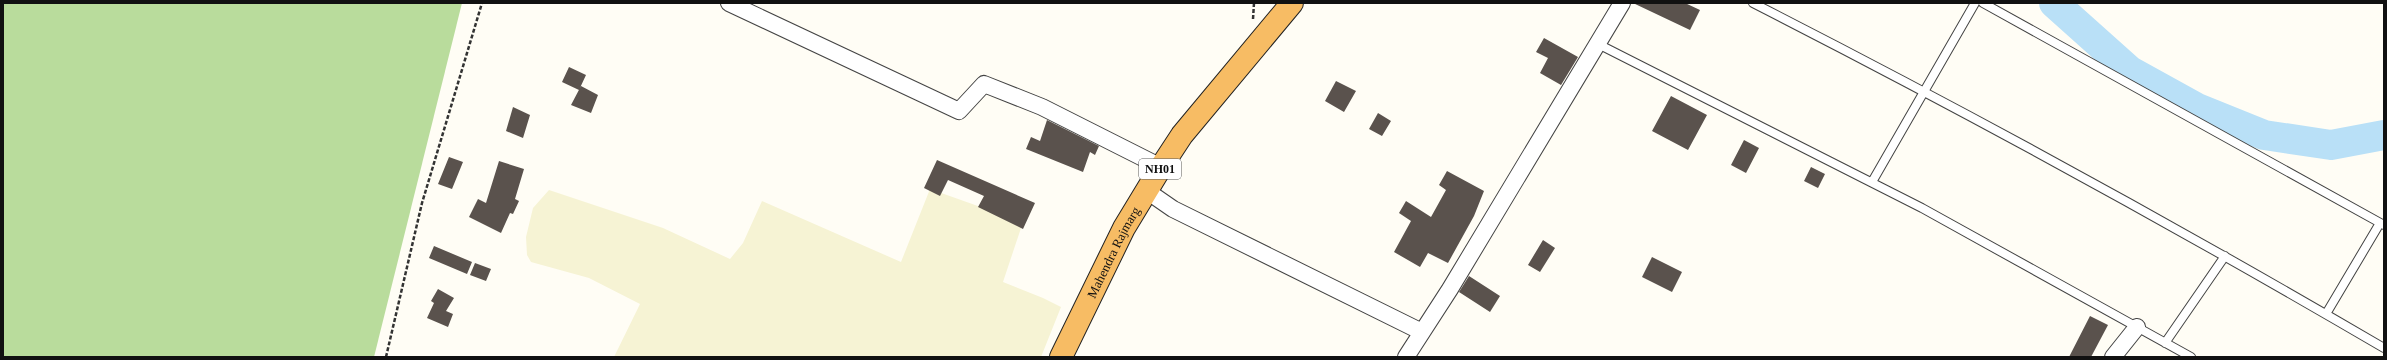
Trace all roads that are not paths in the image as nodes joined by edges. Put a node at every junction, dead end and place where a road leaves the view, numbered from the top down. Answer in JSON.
{"nodes":[{"id":1,"x":729,"y":3,"type":"edge"},
{"id":2,"x":1292,"y":3,"type":"edge"},
{"id":3,"x":1622,"y":3,"type":"edge"},
{"id":4,"x":1753,"y":3,"type":"edge"},
{"id":5,"x":1975,"y":3,"type":"edge"},
{"id":6,"x":1983,"y":3,"type":"edge"},
{"id":7,"x":1598,"y":44,"type":"junction"},
{"id":8,"x":1926,"y":91,"type":"junction"},
{"id":9,"x":1161,"y":167,"type":"junction"},
{"id":10,"x":1872,"y":182,"type":"junction"},
{"id":11,"x":1147,"y":191,"type":"junction"},
{"id":12,"x":2382,"y":224,"type":"edge"},
{"id":13,"x":2225,"y":256,"type":"junction"},
{"id":14,"x":2326,"y":314,"type":"junction"},
{"id":15,"x":2137,"y":327,"type":"junction"},
{"id":16,"x":1422,"y":332,"type":"junction"},
{"id":17,"x":2165,"y":343,"type":"junction"},
{"id":18,"x":2384,"y":348,"type":"edge"},
{"id":19,"x":1061,"y":357,"type":"edge"},
{"id":20,"x":1406,"y":357,"type":"edge"},
{"id":21,"x":2114,"y":357,"type":"edge"},
{"id":22,"x":2191,"y":357,"type":"edge"}],
"edges":[{"from":1,"to":9,"type":"street"},
{"from":2,"to":9,"type":"highway","name":"Mahendra Rajmarg","number":"NH01"},
{"from":3,"to":7,"type":"street"},
{"from":4,"to":8,"type":"lane"},
{"from":5,"to":8,"type":"lane"},
{"from":6,"to":12,"type":"lane"},
{"from":7,"to":10,"type":"lane"},
{"from":7,"to":16,"type":"street"},
{"from":8,"to":10,"type":"lane"},
{"from":8,"to":13,"type":"lane"},
{"from":9,"to":11,"type":"highway","name":"Mahendra Rajmarg","number":"NH01"},
{"from":10,"to":15,"type":"lane"},
{"from":11,"to":16,"type":"street"},
{"from":11,"to":19,"type":"highway","name":"Mahendra Rajmarg","number":"NH01"},
{"from":12,"to":14,"type":"lane"},
{"from":13,"to":14,"type":"lane"},
{"from":13,"to":17,"type":"lane"},
{"from":14,"to":18,"type":"lane"},
{"from":15,"to":17,"type":"lane"},
{"from":15,"to":21,"type":"street"},
{"from":16,"to":20,"type":"street"},
{"from":17,"to":22,"type":"lane"}]}
